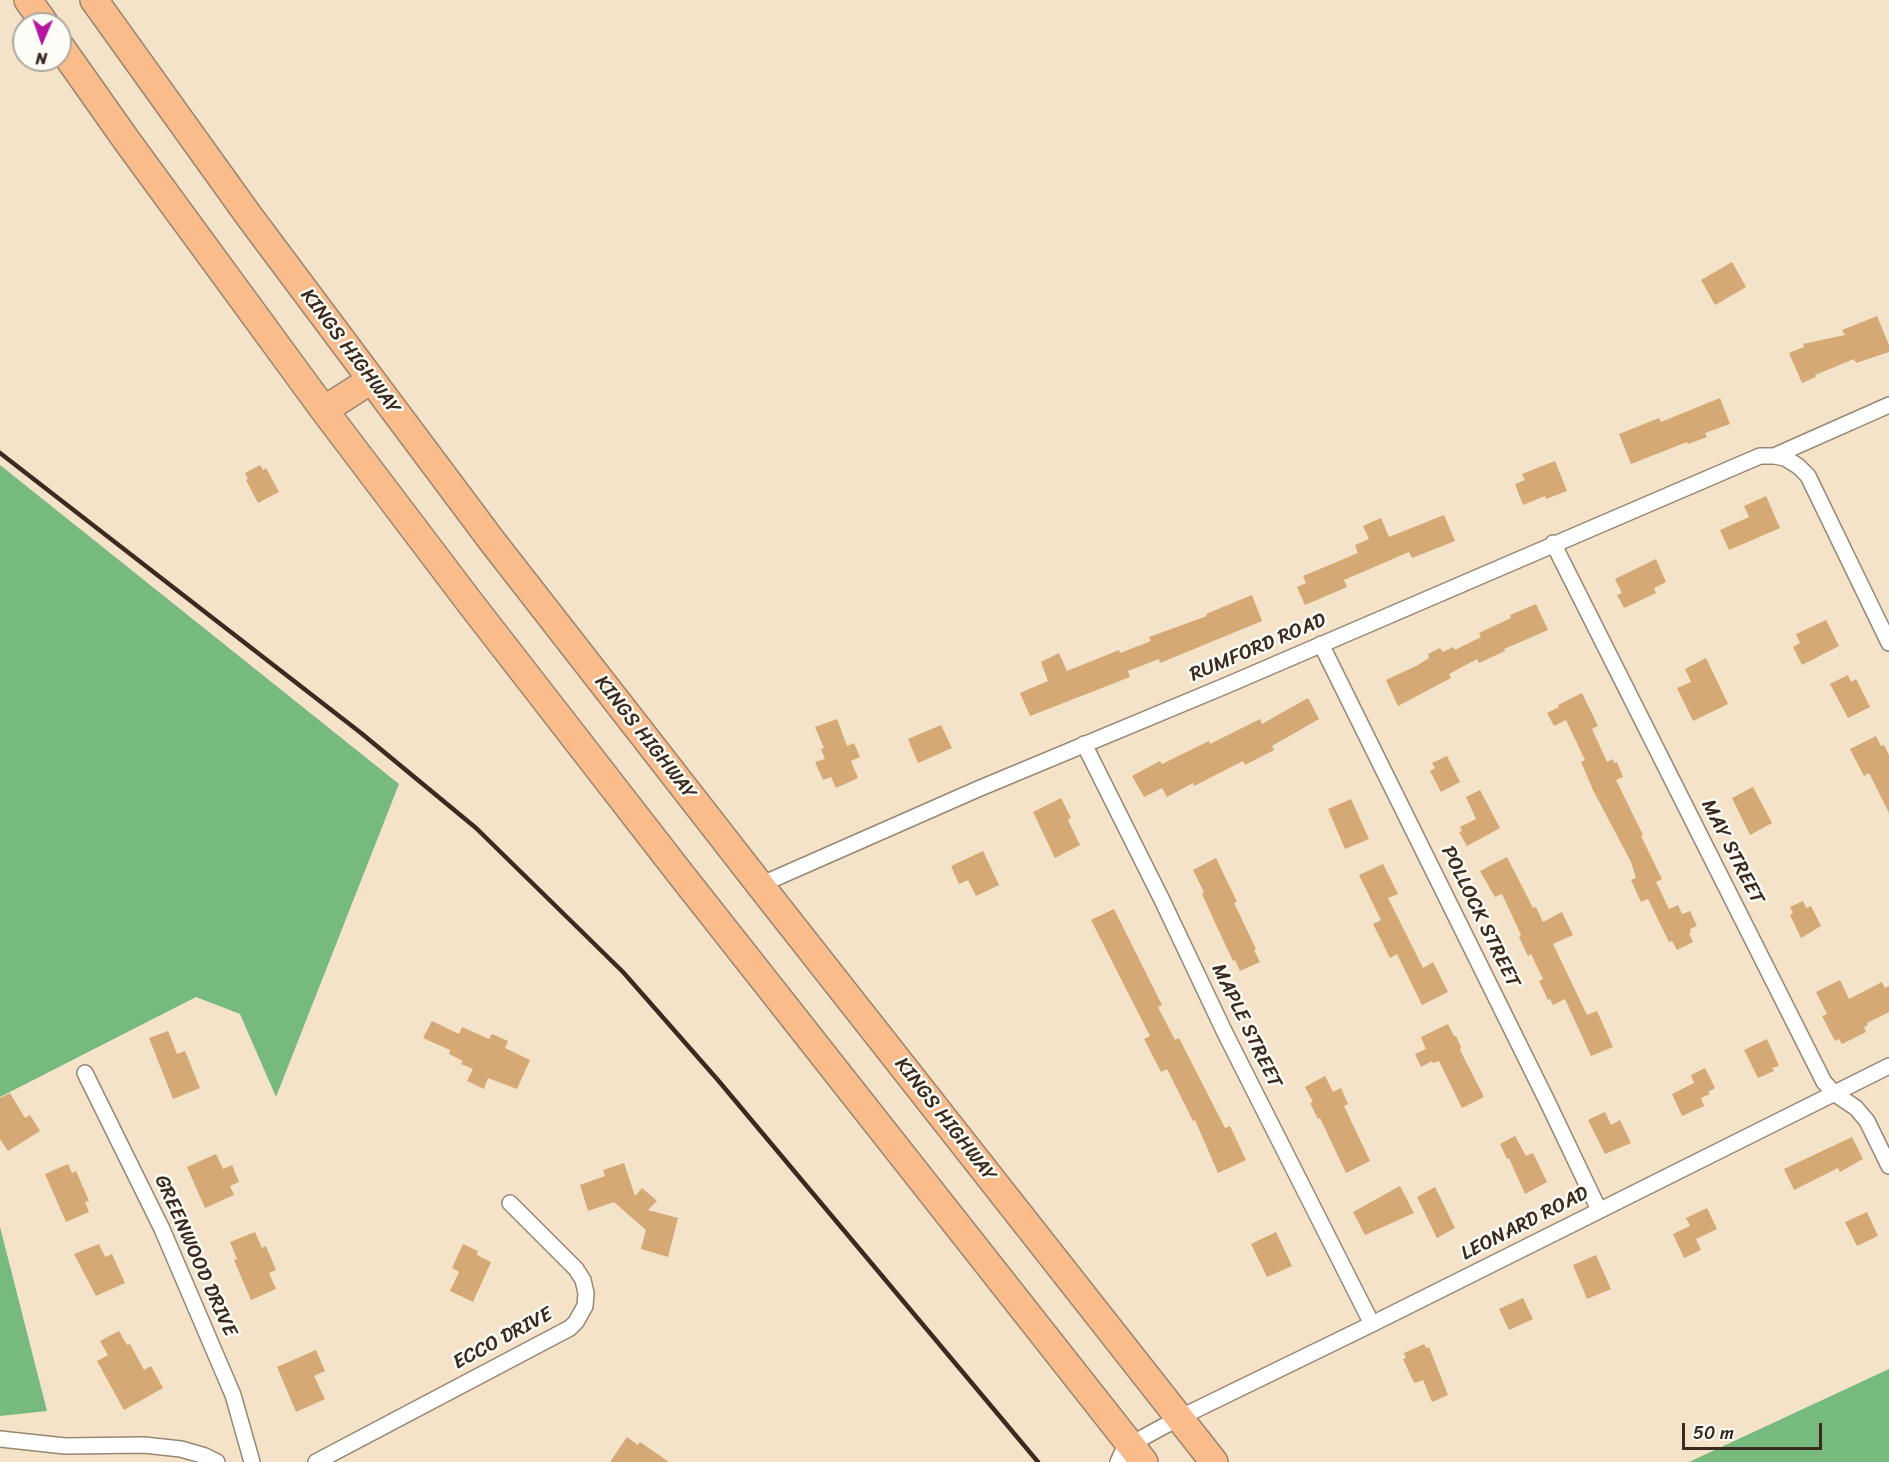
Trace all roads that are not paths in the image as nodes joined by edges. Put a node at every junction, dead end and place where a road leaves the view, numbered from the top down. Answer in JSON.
{"nodes":[{"id":1,"x":94,"y":0,"type":"edge"},
{"id":2,"x":72,"y":63,"type":"edge"},
{"id":3,"x":370,"y":380,"type":"junction"},
{"id":4,"x":1889,"y":405,"type":"edge"},
{"id":5,"x":324,"y":410,"type":"junction"},
{"id":6,"x":1780,"y":457,"type":"junction"},
{"id":7,"x":1553,"y":543,"type":"junction"},
{"id":8,"x":1889,"y":643,"type":"edge"},
{"id":9,"x":1321,"y":644,"type":"junction"},
{"id":10,"x":1084,"y":744,"type":"junction"},
{"id":11,"x":760,"y":885,"type":"junction"},
{"id":12,"x":1889,"y":1066,"type":"edge"},
{"id":13,"x":86,"y":1073,"type":"dead end"},
{"id":14,"x":1834,"y":1093,"type":"junction"},
{"id":15,"x":1889,"y":1166,"type":"edge"},
{"id":16,"x":510,"y":1203,"type":"dead end"},
{"id":17,"x":1599,"y":1210,"type":"junction"},
{"id":18,"x":1372,"y":1324,"type":"junction"},
{"id":19,"x":1179,"y":1418,"type":"junction"},
{"id":20,"x":0,"y":1439,"type":"edge"},
{"id":21,"x":1131,"y":1456,"type":"edge"},
{"id":22,"x":217,"y":1462,"type":"edge"},
{"id":23,"x":252,"y":1462,"type":"edge"},
{"id":24,"x":316,"y":1462,"type":"edge"},
{"id":25,"x":1214,"y":1462,"type":"edge"}],
"edges":[{"from":1,"to":3,"type":"highway","name":"KINGS HIGHWAY"},
{"from":2,"to":5,"type":"highway"},
{"from":3,"to":5,"type":"highway"},
{"from":3,"to":11,"type":"highway","name":"KINGS HIGHWAY"},
{"from":4,"to":6,"type":"street","name":"RUMFORD ROAD"},
{"from":5,"to":21,"type":"highway"},
{"from":6,"to":7,"type":"street","name":"RUMFORD ROAD"},
{"from":6,"to":8,"type":"street"},
{"from":7,"to":9,"type":"street","name":"RUMFORD ROAD"},
{"from":7,"to":14,"type":"street","name":"MAY STREET"},
{"from":9,"to":10,"type":"street","name":"RUMFORD ROAD"},
{"from":9,"to":17,"type":"street","name":"POLLOCK STREET"},
{"from":10,"to":11,"type":"street","name":"RUMFORD ROAD"},
{"from":10,"to":18,"type":"street","name":"MAPLE STREET"},
{"from":11,"to":19,"type":"highway","name":"KINGS HIGHWAY"},
{"from":12,"to":14,"type":"street","name":"LEONARD ROAD"},
{"from":13,"to":23,"type":"street","name":"GREENWOOD DRIVE"},
{"from":14,"to":15,"type":"street","name":"MAY STREET"},
{"from":14,"to":17,"type":"street","name":"LEONARD ROAD"},
{"from":16,"to":24,"type":"street","name":"ECCO DRIVE"},
{"from":17,"to":18,"type":"street","name":"LEONARD ROAD"},
{"from":18,"to":19,"type":"street","name":"LEONARD ROAD"},
{"from":19,"to":21,"type":"street","name":"LEONARD ROAD"},
{"from":19,"to":25,"type":"highway","name":"KINGS HIGHWAY"},
{"from":20,"to":22,"type":"street"}]}
